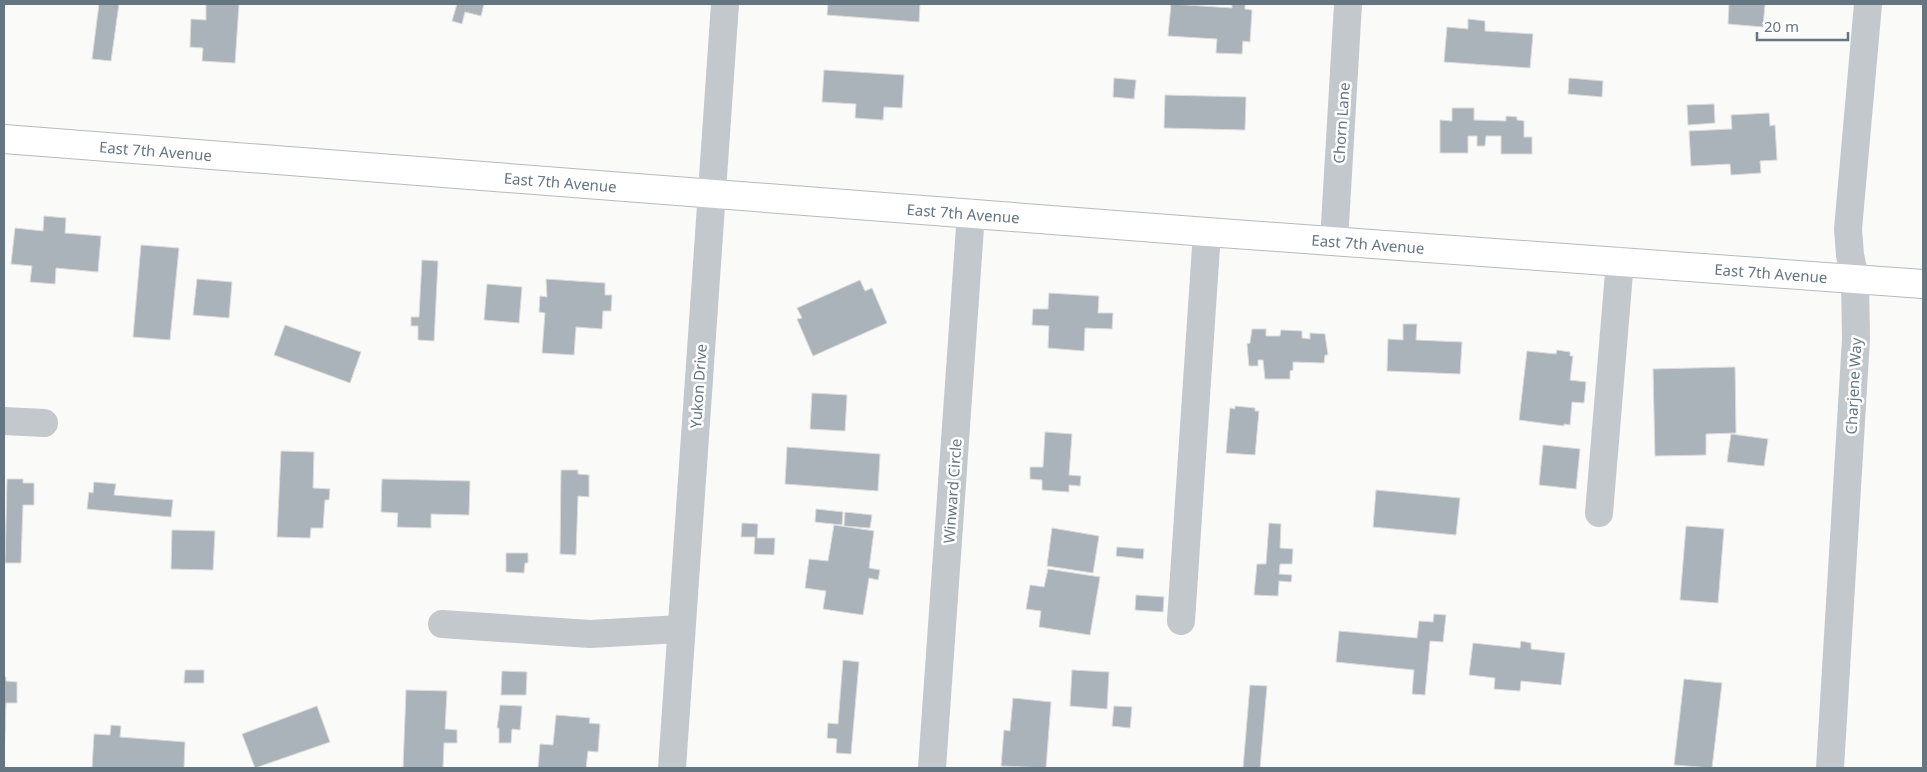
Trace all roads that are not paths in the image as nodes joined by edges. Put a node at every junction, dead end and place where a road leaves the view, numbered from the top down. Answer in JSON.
{"nodes":[{"id":1,"x":725,"y":4,"type":"edge"},
{"id":2,"x":1348,"y":4,"type":"edge"},
{"id":3,"x":1868,"y":4,"type":"edge"},
{"id":4,"x":4,"y":139,"type":"edge"},
{"id":5,"x":711,"y":193,"type":"junction"},
{"id":6,"x":971,"y":213,"type":"junction"},
{"id":7,"x":1207,"y":232,"type":"junction"},
{"id":8,"x":1334,"y":241,"type":"junction"},
{"id":9,"x":1620,"y":261,"type":"junction"},
{"id":10,"x":1855,"y":279,"type":"junction"},
{"id":11,"x":1923,"y":284,"type":"edge"},
{"id":12,"x":4,"y":420,"type":"edge"},
{"id":13,"x":44,"y":424,"type":"dead end"},
{"id":14,"x":1600,"y":514,"type":"dead end"},
{"id":15,"x":1181,"y":621,"type":"dead end"},
{"id":16,"x":442,"y":624,"type":"dead end"},
{"id":17,"x":681,"y":629,"type":"junction"},
{"id":18,"x":672,"y":768,"type":"edge"},
{"id":19,"x":932,"y":768,"type":"edge"},
{"id":20,"x":1830,"y":768,"type":"edge"}],
"edges":[{"from":1,"to":5,"type":"street","name":"Yukon Drive"},
{"from":2,"to":8,"type":"street","name":"Chorn Lane"},
{"from":3,"to":10,"type":"street","name":"Charjene Way"},
{"from":4,"to":5,"type":"main road","name":"East 7th Avenue"},
{"from":5,"to":6,"type":"main road","name":"East 7th Avenue"},
{"from":5,"to":17,"type":"street","name":"Yukon Drive"},
{"from":6,"to":7,"type":"main road","name":"East 7th Avenue"},
{"from":6,"to":19,"type":"street","name":"Winward Circle"},
{"from":7,"to":8,"type":"main road","name":"East 7th Avenue"},
{"from":7,"to":15,"type":"street"},
{"from":8,"to":9,"type":"main road","name":"East 7th Avenue"},
{"from":9,"to":10,"type":"main road","name":"East 7th Avenue"},
{"from":9,"to":14,"type":"street"},
{"from":10,"to":11,"type":"main road","name":"East 7th Avenue"},
{"from":10,"to":20,"type":"street","name":"Charjene Way"},
{"from":12,"to":13,"type":"street"},
{"from":16,"to":17,"type":"street"},
{"from":17,"to":18,"type":"street","name":"Yukon Drive"}]}
